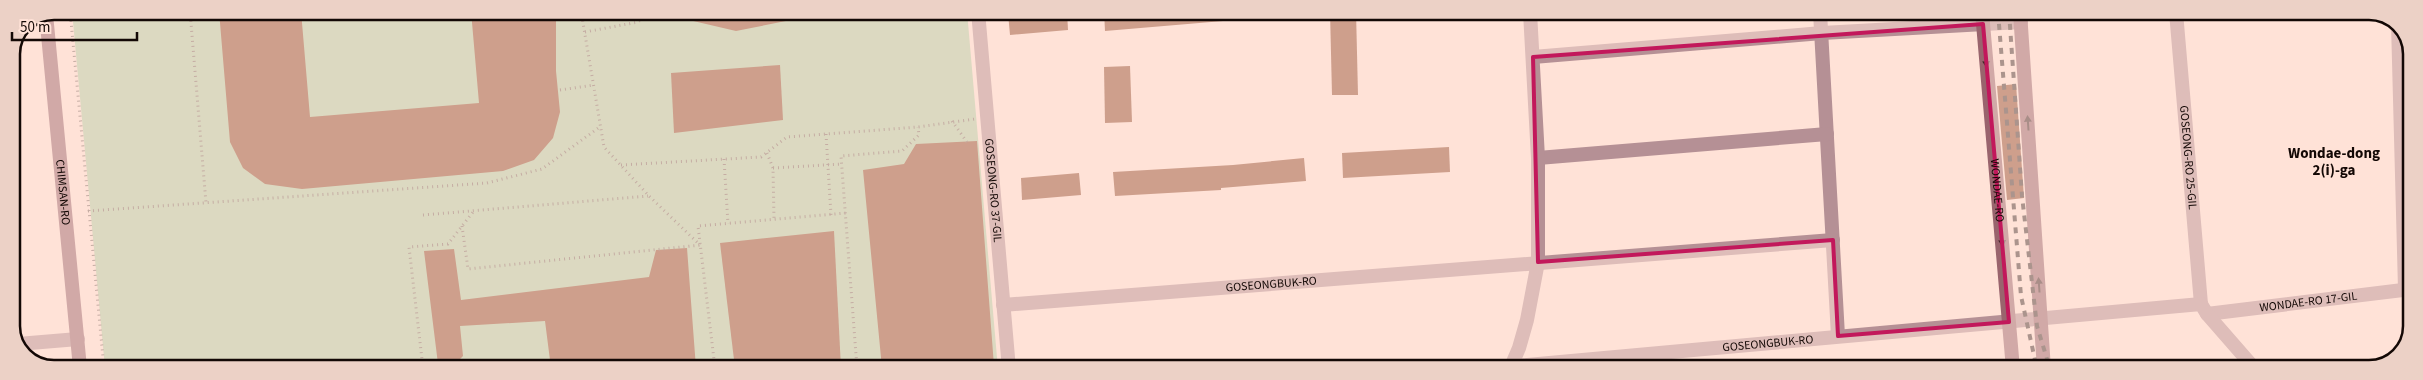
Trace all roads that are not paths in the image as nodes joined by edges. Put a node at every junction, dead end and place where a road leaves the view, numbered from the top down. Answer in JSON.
{"nodes":[{"id":1,"x":979,"y":20,"type":"edge"},
{"id":2,"x":1531,"y":20,"type":"edge"},
{"id":3,"x":1821,"y":20,"type":"edge"},
{"id":4,"x":1961,"y":20,"type":"edge"},
{"id":5,"x":1982,"y":20,"type":"edge"},
{"id":6,"x":2020,"y":20,"type":"edge"},
{"id":7,"x":2177,"y":20,"type":"edge"},
{"id":8,"x":47,"y":21,"type":"edge"},
{"id":9,"x":1822,"y":33,"type":"junction"},
{"id":10,"x":2399,"y":38,"type":"edge"},
{"id":11,"x":1533,"y":57,"type":"junction"},
{"id":12,"x":1827,"y":134,"type":"junction"},
{"id":13,"x":2403,"y":156,"type":"edge"},
{"id":14,"x":1538,"y":158,"type":"junction"},
{"id":15,"x":1833,"y":240,"type":"junction"},
{"id":16,"x":1538,"y":262,"type":"junction"},
{"id":17,"x":2403,"y":289,"type":"edge"},
{"id":18,"x":1003,"y":305,"type":"junction"},
{"id":19,"x":2204,"y":309,"type":"junction"},
{"id":20,"x":2041,"y":318,"type":"junction"},
{"id":21,"x":2009,"y":322,"type":"junction"},
{"id":22,"x":1838,"y":336,"type":"junction"},
{"id":23,"x":78,"y":339,"type":"junction"},
{"id":24,"x":25,"y":343,"type":"edge"},
{"id":25,"x":79,"y":360,"type":"edge"},
{"id":26,"x":1008,"y":360,"type":"edge"},
{"id":27,"x":1513,"y":360,"type":"edge"},
{"id":28,"x":1585,"y":360,"type":"edge"},
{"id":29,"x":2011,"y":360,"type":"edge"},
{"id":30,"x":2043,"y":360,"type":"edge"},
{"id":31,"x":2247,"y":360,"type":"edge"}],
"edges":[{"from":1,"to":18,"type":"street","name":"GOSEONG-RO 37-GIL"},
{"from":2,"to":11,"type":"street"},
{"from":3,"to":9,"type":"street"},
{"from":4,"to":9,"type":"street"},
{"from":5,"to":21,"type":"main road","name":"WONDAE-RO","one_way":true},
{"from":20,"to":6,"type":"main road","one_way":true},
{"from":7,"to":19,"type":"street","name":"GOSEONG-RO 25-GIL"},
{"from":8,"to":23,"type":"main road","name":"CHIMSAN-RO"},
{"from":9,"to":11,"type":"street"},
{"from":9,"to":12,"type":"street"},
{"from":10,"to":13,"type":"street"},
{"from":11,"to":14,"type":"street"},
{"from":12,"to":14,"type":"street"},
{"from":12,"to":15,"type":"street"},
{"from":14,"to":16,"type":"street"},
{"from":15,"to":16,"type":"street","name":"GOSEONGBUK-RO"},
{"from":15,"to":22,"type":"street"},
{"from":16,"to":18,"type":"street","name":"GOSEONGBUK-RO"},
{"from":16,"to":27,"type":"street"},
{"from":17,"to":19,"type":"street","name":"WONDAE-RO 17-GIL"},
{"from":18,"to":26,"type":"street","name":"GOSEONG-RO 37-GIL"},
{"from":19,"to":20,"type":"street"},
{"from":19,"to":31,"type":"street"},
{"from":20,"to":21,"type":"street","name":"GOSEONGBUK-RO"},
{"from":20,"to":30,"type":"main road"},
{"from":21,"to":22,"type":"street","name":"GOSEONGBUK-RO"},
{"from":21,"to":29,"type":"main road","name":"WONDAE-RO"},
{"from":22,"to":28,"type":"street","name":"GOSEONGBUK-RO"},
{"from":23,"to":24,"type":"street"},
{"from":23,"to":25,"type":"main road","name":"CHIMSAN-RO"}]}
